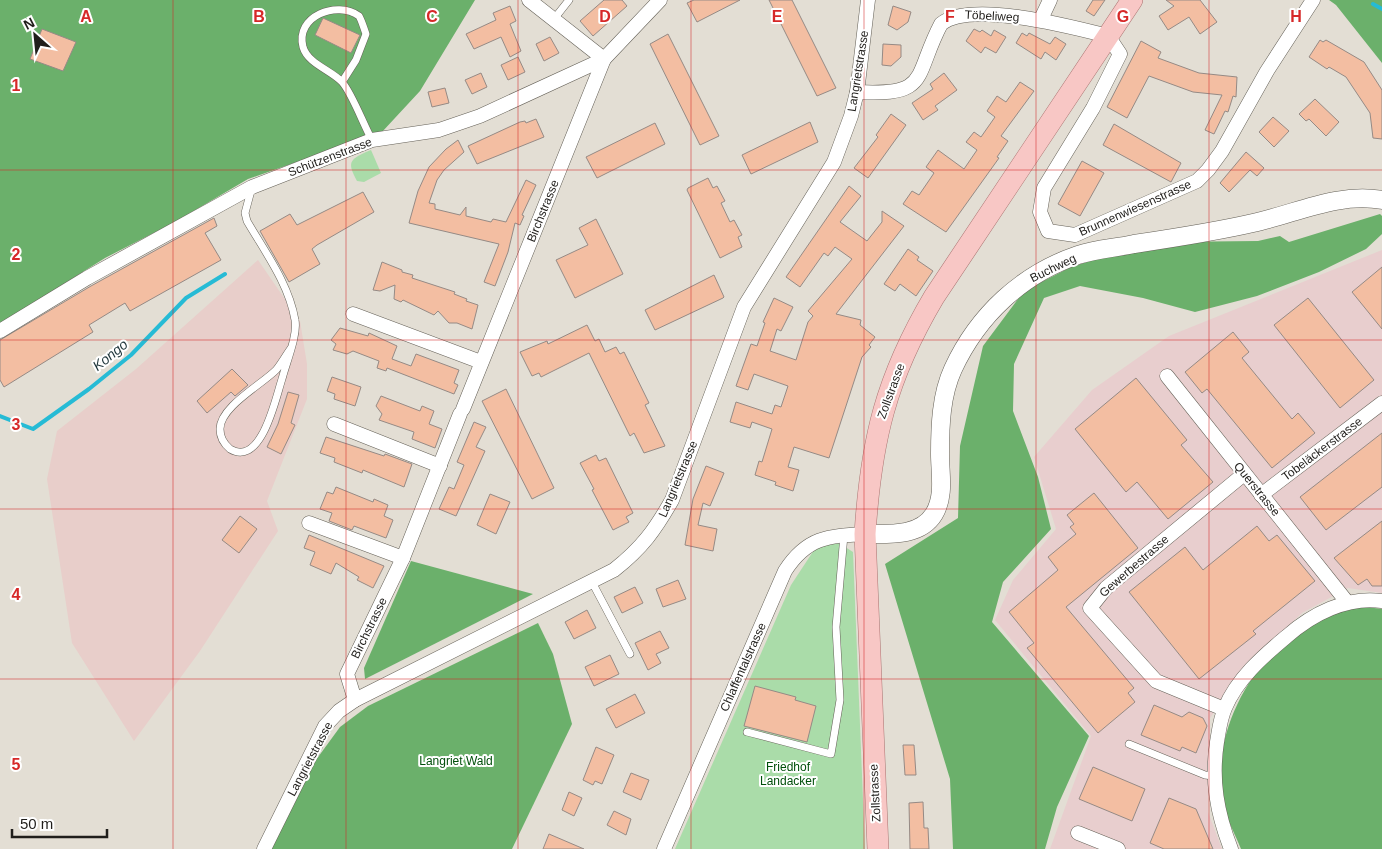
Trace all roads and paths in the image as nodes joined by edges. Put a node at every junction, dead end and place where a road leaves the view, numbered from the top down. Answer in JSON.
{"nodes":[{"id":1,"x":529,"y":0,"type":"edge"},
{"id":2,"x":569,"y":0,"type":"edge"},
{"id":3,"x":660,"y":0,"type":"edge"},
{"id":4,"x":868,"y":0,"type":"edge"},
{"id":5,"x":1050,"y":0,"type":"edge"},
{"id":6,"x":1132,"y":0,"type":"edge"},
{"id":7,"x":1313,"y":0,"type":"edge"},
{"id":8,"x":554,"y":18,"type":"junction"},
{"id":9,"x":1041,"y":19,"type":"junction"},
{"id":10,"x":1108,"y":36,"type":"junction"},
{"id":11,"x":604,"y":59,"type":"junction"},
{"id":12,"x":342,"y":82,"type":"junction"},
{"id":13,"x":857,"y":92,"type":"junction"},
{"id":14,"x":372,"y":140,"type":"junction"},
{"id":15,"x":252,"y":187,"type":"junction"},
{"id":16,"x":1382,"y":200,"type":"edge"},
{"id":17,"x":353,"y":314,"type":"dead end"},
{"id":18,"x":0,"y":331,"type":"edge"},
{"id":19,"x":291,"y":348,"type":"junction"},
{"id":20,"x":481,"y":362,"type":"junction"},
{"id":21,"x":1167,"y":376,"type":"dead end"},
{"id":22,"x":1382,"y":403,"type":"edge"},
{"id":23,"x":334,"y":424,"type":"dead end"},
{"id":24,"x":440,"y":466,"type":"junction"},
{"id":25,"x":1244,"y":474,"type":"junction"},
{"id":26,"x":1261,"y":495,"type":"junction"},
{"id":27,"x":309,"y":523,"type":"dead end"},
{"id":28,"x":865,"y":534,"type":"junction"},
{"id":29,"x":844,"y":535,"type":"junction"},
{"id":30,"x":403,"y":558,"type":"junction"},
{"id":31,"x":592,"y":582,"type":"junction"},
{"id":32,"x":1382,"y":601,"type":"edge"},
{"id":33,"x":1347,"y":602,"type":"junction"},
{"id":34,"x":630,"y":654,"type":"dead end"},
{"id":35,"x":355,"y":700,"type":"junction"},
{"id":36,"x":1224,"y":709,"type":"junction"},
{"id":37,"x":747,"y":732,"type":"dead end"},
{"id":38,"x":1129,"y":744,"type":"dead end"},
{"id":39,"x":1213,"y":776,"type":"junction"},
{"id":40,"x":1078,"y":833,"type":"dead end"},
{"id":41,"x":264,"y":849,"type":"edge"},
{"id":42,"x":664,"y":849,"type":"edge"},
{"id":43,"x":878,"y":849,"type":"edge"},
{"id":44,"x":1118,"y":849,"type":"edge"},
{"id":45,"x":1231,"y":849,"type":"edge"}],
"edges":[{"from":1,"to":8,"type":"street"},
{"from":2,"to":8,"type":"lane"},
{"from":3,"to":11,"type":"street","name":"Schützenstrasse"},
{"from":4,"to":13,"type":"street","name":"Langrietstrasse"},
{"from":5,"to":9,"type":"street"},
{"from":6,"to":10,"type":"main road","name":"Zollstrasse"},
{"from":7,"to":10,"type":"street","name":"Brunnenwiesenstrasse"},
{"from":8,"to":11,"type":"street"},
{"from":9,"to":10,"type":"street","name":"Töbeliweg"},
{"from":9,"to":13,"type":"street","name":"Töbeliweg"},
{"from":10,"to":28,"type":"main road","name":"Zollstrasse"},
{"from":11,"to":14,"type":"street","name":"Schützenstrasse"},
{"from":11,"to":20,"type":"street","name":"Birchstrasse"},
{"from":12,"to":12,"type":"lane"},
{"from":12,"to":14,"type":"lane"},
{"from":13,"to":31,"type":"street","name":"Langrietstrasse"},
{"from":14,"to":15,"type":"street","name":"Schützenstrasse"},
{"from":15,"to":18,"type":"street","name":"Schützenstrasse"},
{"from":15,"to":19,"type":"lane"},
{"from":16,"to":28,"type":"street","name":"Buchweg"},
{"from":17,"to":20,"type":"street"},
{"from":19,"to":19,"type":"lane"},
{"from":20,"to":24,"type":"street","name":"Birchstrasse"},
{"from":21,"to":25,"type":"street","name":"Querstrasse"},
{"from":22,"to":26,"type":"street","name":"Tobeläckerstrasse"},
{"from":23,"to":24,"type":"street"},
{"from":24,"to":30,"type":"street","name":"Birchstrasse"},
{"from":25,"to":26,"type":"street","name":"Querstrasse"},
{"from":25,"to":36,"type":"street","name":"Gewerbestrasse"},
{"from":26,"to":33,"type":"street","name":"Querstrasse"},
{"from":27,"to":30,"type":"street"},
{"from":28,"to":29,"type":"street","name":"Chlaffentalstrasse"},
{"from":28,"to":43,"type":"main road","name":"Zollstrasse"},
{"from":29,"to":37,"type":"lane"},
{"from":29,"to":42,"type":"street","name":"Chlaffentalstrasse"},
{"from":30,"to":35,"type":"street","name":"Birchstrasse"},
{"from":31,"to":34,"type":"lane"},
{"from":31,"to":35,"type":"street","name":"Langrietstrasse"},
{"from":32,"to":33,"type":"street"},
{"from":33,"to":36,"type":"street"},
{"from":35,"to":41,"type":"street","name":"Langrietstrasse"},
{"from":36,"to":39,"type":"street"},
{"from":38,"to":39,"type":"lane"},
{"from":39,"to":45,"type":"street"},
{"from":40,"to":44,"type":"street"}]}
